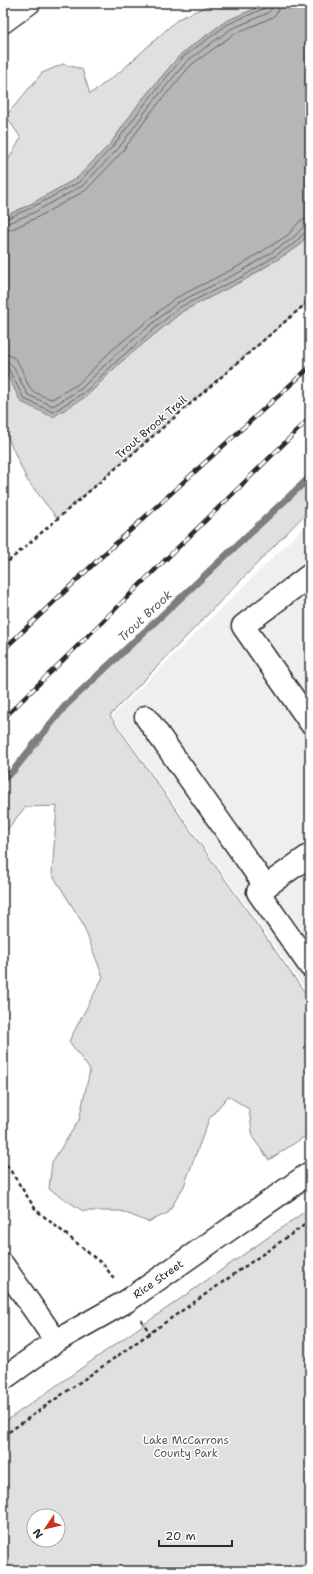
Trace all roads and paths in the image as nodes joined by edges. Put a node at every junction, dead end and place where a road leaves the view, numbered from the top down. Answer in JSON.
{"nodes":[{"id":1,"x":29,"y":3,"type":"edge"},
{"id":2,"x":3,"y":22,"type":"edge"},
{"id":3,"x":310,"y":300,"type":"edge"},
{"id":4,"x":3,"y":566,"type":"edge"},
{"id":5,"x":310,"y":575,"type":"edge"},
{"id":6,"x":146,"y":717,"type":"dead end"},
{"id":7,"x":310,"y":722,"type":"edge"},
{"id":8,"x":310,"y":855,"type":"edge"},
{"id":9,"x":266,"y":887,"type":"junction"},
{"id":10,"x":303,"y":941,"type":"edge"},
{"id":11,"x":310,"y":966,"type":"edge"},
{"id":12,"x":3,"y":1159,"type":"edge"},
{"id":13,"x":310,"y":1173,"type":"edge"},
{"id":14,"x":310,"y":1221,"type":"edge"},
{"id":15,"x":3,"y":1266,"type":"edge"},
{"id":16,"x":106,"y":1266,"type":"dead end"},
{"id":17,"x":56,"y":1341,"type":"junction"},
{"id":18,"x":3,"y":1379,"type":"edge"},
{"id":19,"x":3,"y":1436,"type":"edge"}],
"edges":[{"from":1,"to":2,"type":"main road"},
{"from":3,"to":4,"type":"path","name":"Trout Brook Trail"},
{"from":5,"to":7,"type":"main road"},
{"from":6,"to":9,"type":"main road"},
{"from":8,"to":9,"type":"main road"},
{"from":9,"to":10,"type":"main road"},
{"from":10,"to":11,"type":"main road"},
{"from":12,"to":16,"type":"path"},
{"from":13,"to":17,"type":"main road","name":"Rice Street"},
{"from":14,"to":19,"type":"path"},
{"from":15,"to":17,"type":"main road"},
{"from":17,"to":18,"type":"main road","name":"Rice Street"}]}
